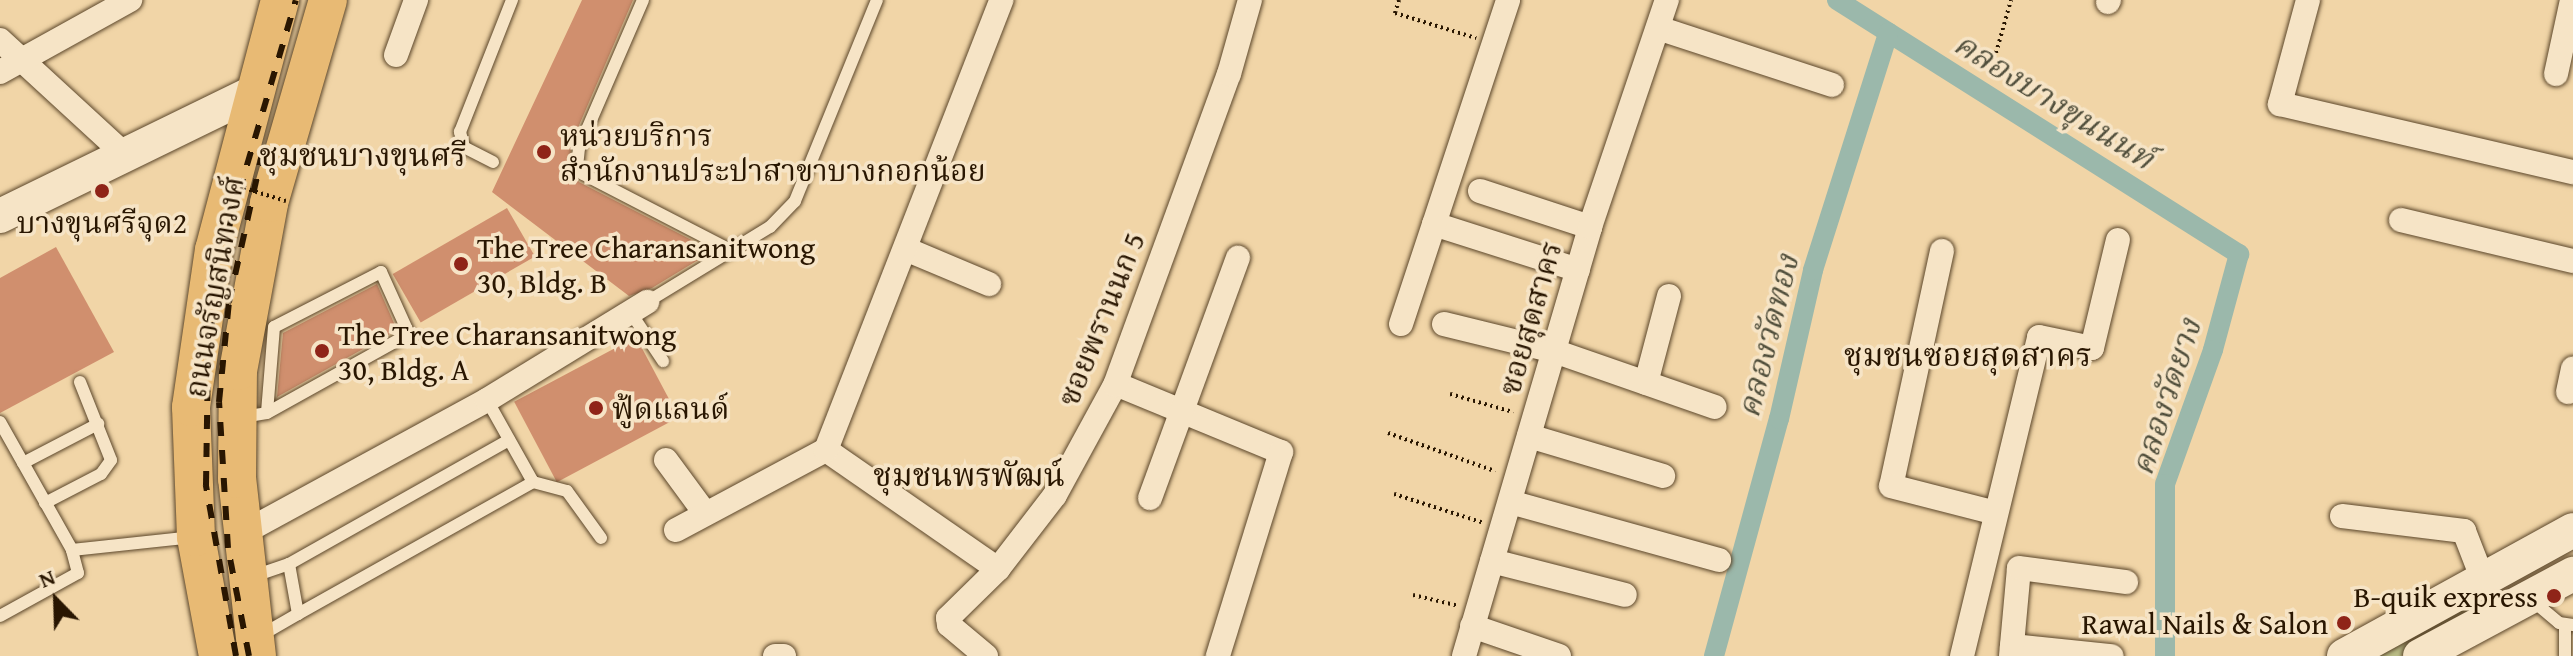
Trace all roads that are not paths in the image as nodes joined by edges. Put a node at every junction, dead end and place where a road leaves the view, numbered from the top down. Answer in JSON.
{"nodes":[{"id":1,"x":130,"y":0,"type":"edge"},
{"id":2,"x":280,"y":0,"type":"edge"},
{"id":3,"x":328,"y":0,"type":"edge"},
{"id":4,"x":416,"y":0,"type":"edge"},
{"id":5,"x":512,"y":0,"type":"edge"},
{"id":6,"x":643,"y":0,"type":"edge"},
{"id":7,"x":877,"y":0,"type":"edge"},
{"id":8,"x":1001,"y":0,"type":"edge"},
{"id":9,"x":1250,"y":0,"type":"edge"},
{"id":10,"x":1508,"y":0,"type":"edge"},
{"id":11,"x":1667,"y":0,"type":"edge"},
{"id":12,"x":2308,"y":0,"type":"edge"},
{"id":13,"x":2572,"y":0,"type":"edge"},
{"id":14,"x":1658,"y":28,"type":"junction"},
{"id":15,"x":0,"y":40,"type":"edge"},
{"id":16,"x":396,"y":55,"type":"dead end"},
{"id":17,"x":21,"y":60,"type":"junction"},
{"id":18,"x":0,"y":72,"type":"edge"},
{"id":19,"x":2556,"y":74,"type":"dead end"},
{"id":20,"x":1832,"y":85,"type":"dead end"},
{"id":21,"x":252,"y":93,"type":"junction"},
{"id":22,"x":123,"y":153,"type":"junction"},
{"id":23,"x":493,"y":162,"type":"dead end"},
{"id":24,"x":2573,"y":172,"type":"edge"},
{"id":25,"x":1480,"y":191,"type":"dead end"},
{"id":26,"x":0,"y":216,"type":"edge"},
{"id":27,"x":2401,"y":220,"type":"dead end"},
{"id":28,"x":1434,"y":224,"type":"junction"},
{"id":29,"x":1590,"y":227,"type":"junction"},
{"id":30,"x":2118,"y":240,"type":"dead end"},
{"id":31,"x":908,"y":250,"type":"junction"},
{"id":32,"x":732,"y":251,"type":"junction"},
{"id":33,"x":1942,"y":251,"type":"dead end"},
{"id":34,"x":1238,"y":258,"type":"dead end"},
{"id":35,"x":2573,"y":261,"type":"edge"},
{"id":36,"x":1578,"y":270,"type":"junction"},
{"id":37,"x":989,"y":284,"type":"dead end"},
{"id":38,"x":1669,"y":296,"type":"dead end"},
{"id":39,"x":639,"y":308,"type":"junction"},
{"id":40,"x":1401,"y":324,"type":"dead end"},
{"id":41,"x":1444,"y":324,"type":"dead end"},
{"id":42,"x":1554,"y":351,"type":"junction"},
{"id":43,"x":663,"y":361,"type":"dead end"},
{"id":44,"x":80,"y":382,"type":"dead end"},
{"id":45,"x":1646,"y":383,"type":"junction"},
{"id":46,"x":1123,"y":387,"type":"dead end"},
{"id":47,"x":487,"y":400,"type":"junction"},
{"id":48,"x":1715,"y":407,"type":"dead end"},
{"id":49,"x":1183,"y":412,"type":"junction"},
{"id":50,"x":251,"y":416,"type":"junction"},
{"id":51,"x":0,"y":422,"type":"edge"},
{"id":52,"x":98,"y":424,"type":"junction"},
{"id":53,"x":1532,"y":427,"type":"junction"},
{"id":54,"x":509,"y":440,"type":"junction"},
{"id":55,"x":826,"y":450,"type":"junction"},
{"id":56,"x":666,"y":460,"type":"dead end"},
{"id":57,"x":23,"y":463,"type":"junction"},
{"id":58,"x":1663,"y":476,"type":"dead end"},
{"id":59,"x":533,"y":482,"type":"junction"},
{"id":60,"x":1513,"y":490,"type":"junction"},
{"id":61,"x":1150,"y":498,"type":"dead end"},
{"id":62,"x":45,"y":503,"type":"junction"},
{"id":63,"x":705,"y":513,"type":"junction"},
{"id":64,"x":1996,"y":513,"type":"junction"},
{"id":65,"x":2342,"y":516,"type":"dead end"},
{"id":66,"x":676,"y":530,"type":"dead end"},
{"id":67,"x":2573,"y":530,"type":"edge"},
{"id":68,"x":196,"y":537,"type":"junction"},
{"id":69,"x":601,"y":538,"type":"dead end"},
{"id":70,"x":72,"y":550,"type":"junction"},
{"id":71,"x":246,"y":552,"type":"junction"},
{"id":72,"x":1719,"y":560,"type":"dead end"},
{"id":73,"x":1492,"y":561,"type":"junction"},
{"id":74,"x":289,"y":564,"type":"junction"},
{"id":75,"x":998,"y":569,"type":"junction"},
{"id":76,"x":2573,"y":574,"type":"edge"},
{"id":77,"x":204,"y":579,"type":"junction"},
{"id":78,"x":2126,"y":582,"type":"dead end"},
{"id":79,"x":2474,"y":585,"type":"junction"},
{"id":80,"x":1625,"y":595,"type":"dead end"},
{"id":81,"x":2529,"y":597,"type":"junction"},
{"id":82,"x":1481,"y":610,"type":"junction"},
{"id":83,"x":298,"y":614,"type":"junction"},
{"id":84,"x":2497,"y":615,"type":"junction"},
{"id":85,"x":0,"y":616,"type":"edge"},
{"id":86,"x":2569,"y":626,"type":"edge"},
{"id":87,"x":264,"y":648,"type":"edge"},
{"id":88,"x":2012,"y":651,"type":"edge"},
{"id":89,"x":218,"y":656,"type":"edge"},
{"id":90,"x":226,"y":656,"type":"edge"},
{"id":91,"x":986,"y":656,"type":"edge"},
{"id":92,"x":1218,"y":656,"type":"edge"},
{"id":93,"x":1464,"y":656,"type":"edge"},
{"id":94,"x":1559,"y":656,"type":"edge"},
{"id":95,"x":1962,"y":656,"type":"edge"},
{"id":96,"x":2111,"y":656,"type":"edge"},
{"id":97,"x":2344,"y":656,"type":"edge"},
{"id":98,"x":2420,"y":656,"type":"edge"},
{"id":99,"x":2565,"y":656,"type":"edge"}],
"edges":[{"from":1,"to":17,"type":"street"},
{"from":2,"to":21,"type":"main road","name":"ถนนจรัญสนิทวงศ์"},
{"from":3,"to":50,"type":"main road","name":"ถนนจรัญสนิทวงศ์"},
{"from":4,"to":16,"type":"street"},
{"from":5,"to":23,"type":"lane"},
{"from":6,"to":32,"type":"lane"},
{"from":7,"to":32,"type":"lane"},
{"from":8,"to":31,"type":"street"},
{"from":9,"to":75,"type":"street","name":"ซอยพรานนก 5"},
{"from":10,"to":28,"type":"street"},
{"from":11,"to":14,"type":"street","name":"ซอยสุดสาคร"},
{"from":12,"to":24,"type":"street"},
{"from":13,"to":19,"type":"street"},
{"from":14,"to":20,"type":"street"},
{"from":14,"to":29,"type":"street","name":"ซอยสุดสาคร"},
{"from":15,"to":17,"type":"street"},
{"from":17,"to":18,"type":"street"},
{"from":17,"to":22,"type":"street"},
{"from":21,"to":22,"type":"main road"},
{"from":21,"to":68,"type":"main road","name":"ถนนจรัญสนิทวงศ์"},
{"from":22,"to":26,"type":"main road"},
{"from":25,"to":29,"type":"street"},
{"from":27,"to":35,"type":"street"},
{"from":28,"to":36,"type":"street"},
{"from":28,"to":40,"type":"street"},
{"from":29,"to":36,"type":"street","name":"ซอยสุดสาคร"},
{"from":30,"to":64,"type":"street"},
{"from":31,"to":37,"type":"street"},
{"from":31,"to":55,"type":"street"},
{"from":32,"to":39,"type":"lane"},
{"from":33,"to":64,"type":"street"},
{"from":34,"to":49,"type":"street"},
{"from":36,"to":42,"type":"street","name":"ซอยสุดสาคร"},
{"from":38,"to":45,"type":"street"},
{"from":39,"to":43,"type":"lane"},
{"from":39,"to":47,"type":"street"},
{"from":41,"to":42,"type":"street"},
{"from":42,"to":45,"type":"street"},
{"from":42,"to":53,"type":"street","name":"ซอยสุดสาคร"},
{"from":44,"to":52,"type":"lane"},
{"from":45,"to":48,"type":"street"},
{"from":46,"to":49,"type":"street"},
{"from":47,"to":54,"type":"lane"},
{"from":47,"to":71,"type":"street"},
{"from":49,"to":61,"type":"street"},
{"from":49,"to":92,"type":"street"},
{"from":50,"to":50,"type":"lane"},
{"from":50,"to":71,"type":"main road","name":"ถนนจรัญสนิทวงศ์"},
{"from":51,"to":57,"type":"lane"},
{"from":52,"to":57,"type":"lane"},
{"from":52,"to":62,"type":"lane"},
{"from":53,"to":58,"type":"street"},
{"from":53,"to":60,"type":"street","name":"ซอยสุดสาคร"},
{"from":54,"to":59,"type":"lane"},
{"from":54,"to":74,"type":"lane"},
{"from":55,"to":63,"type":"street"},
{"from":55,"to":75,"type":"street"},
{"from":56,"to":63,"type":"street"},
{"from":57,"to":62,"type":"lane"},
{"from":59,"to":69,"type":"lane"},
{"from":59,"to":83,"type":"lane"},
{"from":60,"to":72,"type":"street"},
{"from":60,"to":73,"type":"street","name":"ซอยสุดสาคร"},
{"from":62,"to":70,"type":"lane"},
{"from":63,"to":66,"type":"street"},
{"from":64,"to":95,"type":"street"},
{"from":65,"to":79,"type":"street"},
{"from":67,"to":79,"type":"main road"},
{"from":68,"to":70,"type":"lane"},
{"from":68,"to":77,"type":"main road","name":"ถนนจรัญสนิทวงศ์"},
{"from":70,"to":85,"type":"lane"},
{"from":71,"to":74,"type":"lane"},
{"from":71,"to":87,"type":"main road","name":"ถนนจรัญสนิทวงศ์"},
{"from":73,"to":80,"type":"street"},
{"from":73,"to":82,"type":"street","name":"ซอยสุดสาคร"},
{"from":74,"to":83,"type":"lane"},
{"from":75,"to":91,"type":"street","name":"ซอยพรานนก 5"},
{"from":76,"to":81,"type":"main road"},
{"from":77,"to":89,"type":"main road","name":"ถนนจรัญสนิทวงศ์"},
{"from":77,"to":90,"type":"main road","name":"ถนนจรัญสนิทวงศ์"},
{"from":78,"to":88,"type":"street"},
{"from":79,"to":84,"type":"main road"},
{"from":79,"to":97,"type":"main road"},
{"from":81,"to":84,"type":"main road"},
{"from":81,"to":86,"type":"lane"},
{"from":82,"to":93,"type":"street","name":"ซอยสุดสาคร"},
{"from":82,"to":94,"type":"street"},
{"from":83,"to":87,"type":"lane"},
{"from":84,"to":98,"type":"main road"},
{"from":86,"to":99,"type":"lane"},
{"from":88,"to":96,"type":"street"}]}
